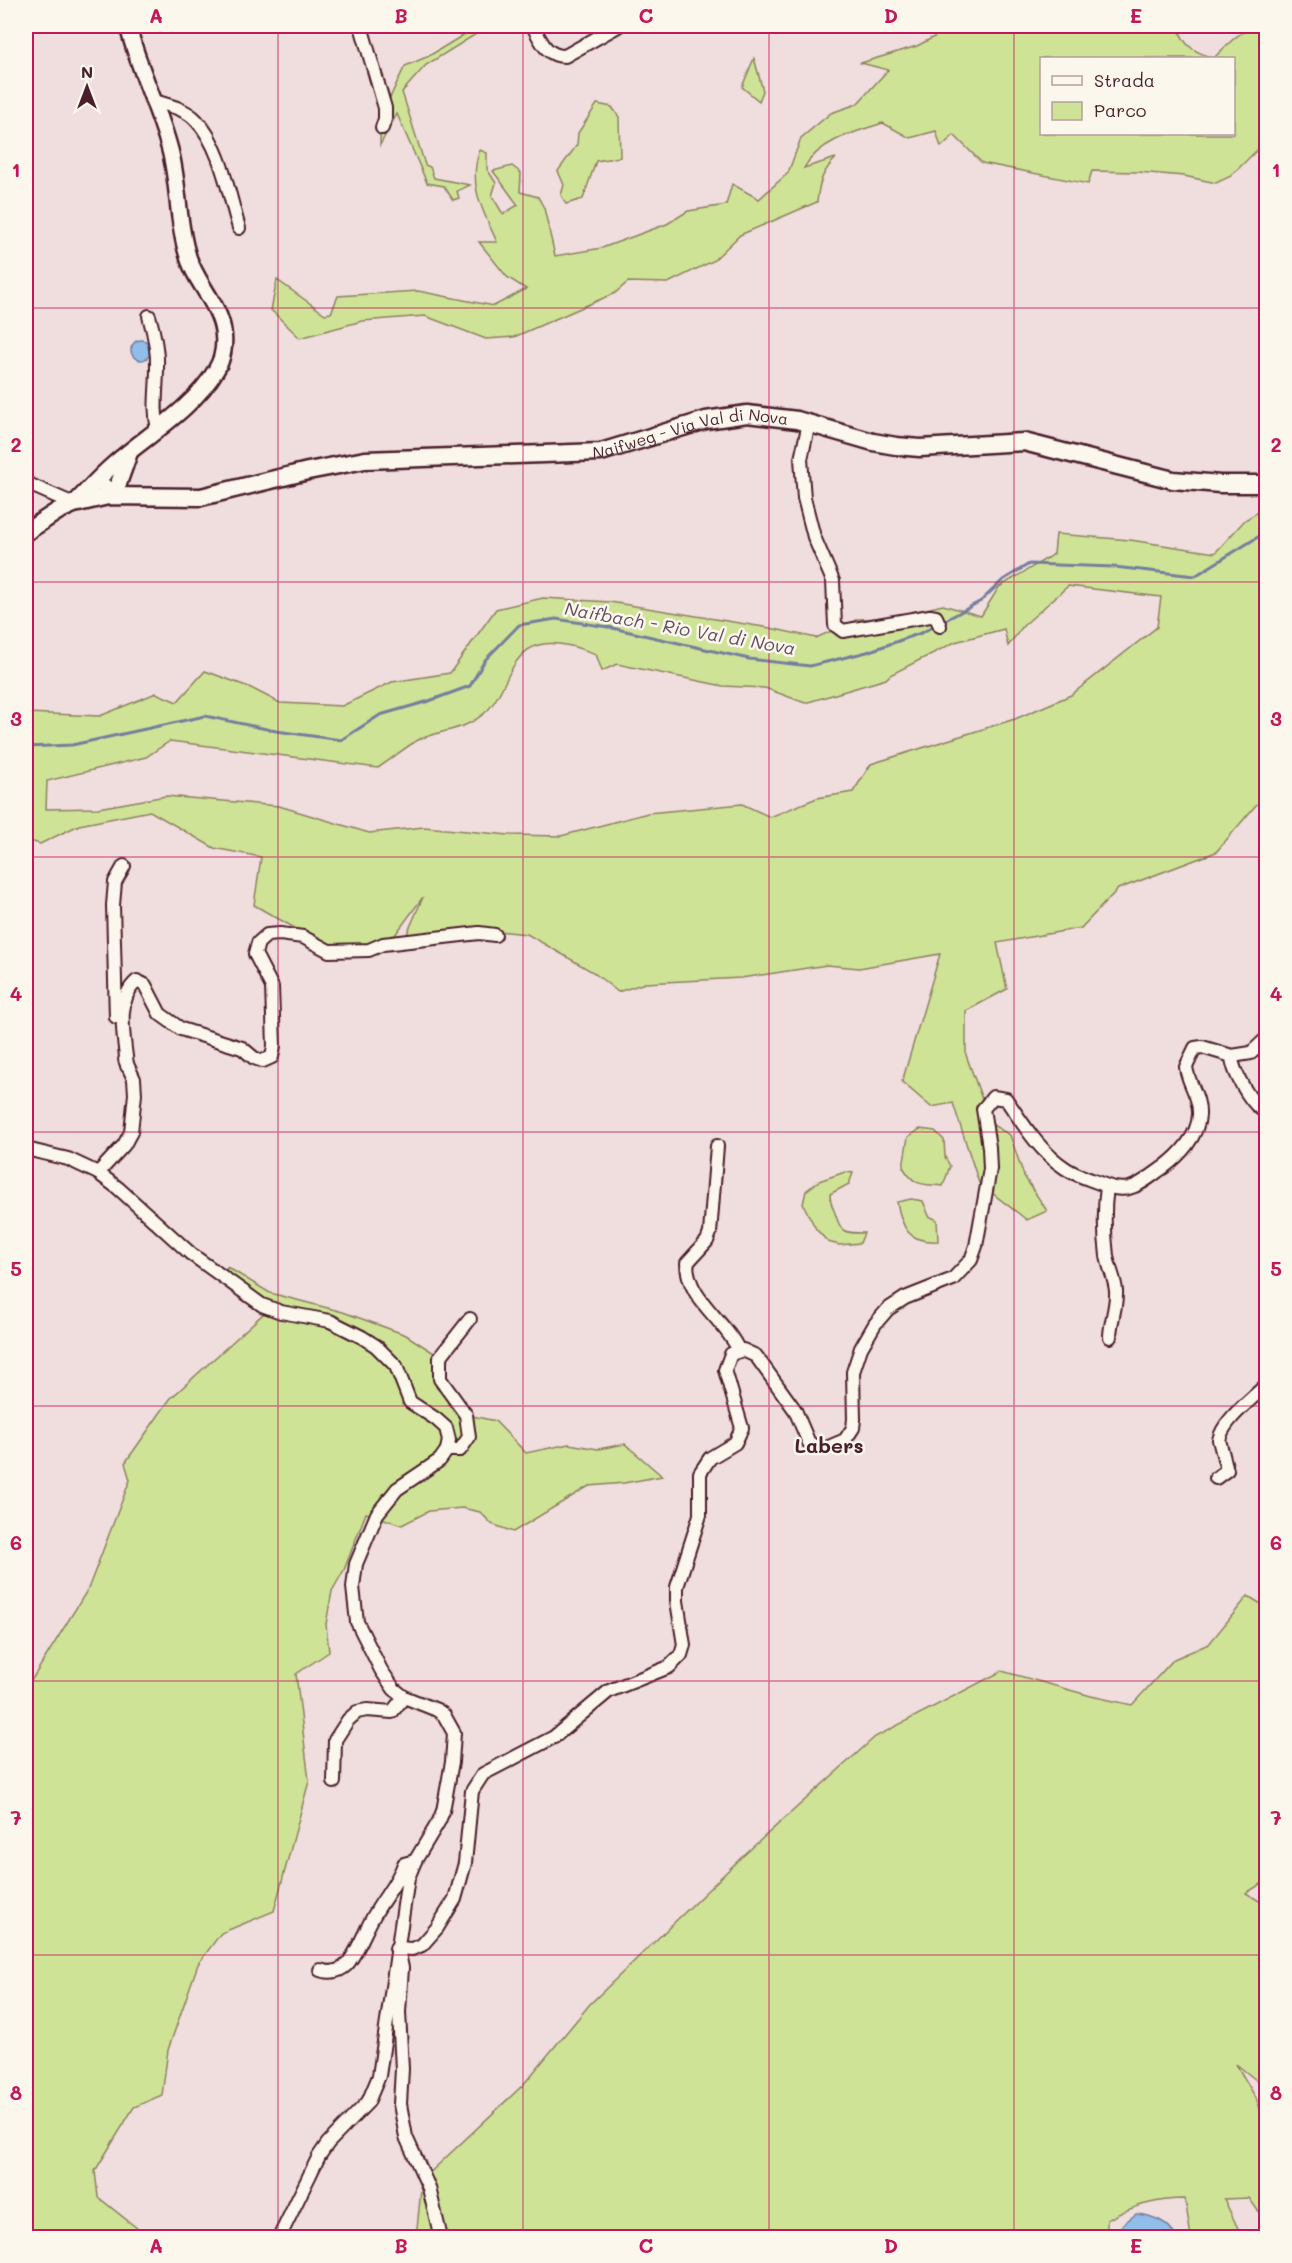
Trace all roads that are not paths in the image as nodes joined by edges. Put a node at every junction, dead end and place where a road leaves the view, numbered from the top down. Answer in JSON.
{"nodes":[{"id":1,"x":128,"y":26,"type":"edge"},
{"id":2,"x":361,"y":26,"type":"edge"},
{"id":3,"x":533,"y":26,"type":"edge"},
{"id":4,"x":618,"y":26,"type":"edge"},
{"id":5,"x":154,"y":101,"type":"junction"},
{"id":6,"x":382,"y":128,"type":"dead end"},
{"id":7,"x":239,"y":228,"type":"dead end"},
{"id":8,"x":149,"y":316,"type":"dead end"},
{"id":9,"x":809,"y":423,"type":"junction"},
{"id":10,"x":158,"y":429,"type":"junction"},
{"id":11,"x":127,"y":460,"type":"junction"},
{"id":12,"x":104,"y":476,"type":"junction"},
{"id":13,"x":26,"y":483,"type":"edge"},
{"id":14,"x":1266,"y":484,"type":"edge"},
{"id":15,"x":108,"y":496,"type":"junction"},
{"id":16,"x":144,"y":496,"type":"junction"},
{"id":17,"x":74,"y":504,"type":"junction"},
{"id":18,"x":26,"y":532,"type":"edge"},
{"id":19,"x":939,"y":622,"type":"dead end"},
{"id":20,"x":123,"y":866,"type":"dead end"},
{"id":21,"x":495,"y":935,"type":"dead end"},
{"id":22,"x":1266,"y":1039,"type":"edge"},
{"id":23,"x":1232,"y":1056,"type":"junction"},
{"id":24,"x":127,"y":1066,"type":"junction"},
{"id":25,"x":1266,"y":1112,"type":"edge"},
{"id":26,"x":717,"y":1146,"type":"dead end"},
{"id":27,"x":26,"y":1149,"type":"edge"},
{"id":28,"x":98,"y":1173,"type":"junction"},
{"id":29,"x":1107,"y":1186,"type":"junction"},
{"id":30,"x":470,"y":1319,"type":"dead end"},
{"id":31,"x":1110,"y":1337,"type":"dead end"},
{"id":32,"x":739,"y":1351,"type":"junction"},
{"id":33,"x":1266,"y":1385,"type":"edge"},
{"id":34,"x":447,"y":1450,"type":"junction"},
{"id":35,"x":1216,"y":1478,"type":"dead end"},
{"id":36,"x":404,"y":1697,"type":"junction"},
{"id":37,"x":334,"y":1782,"type":"dead end"},
{"id":38,"x":415,"y":1861,"type":"junction"},
{"id":39,"x":396,"y":1948,"type":"junction"},
{"id":40,"x":321,"y":1970,"type":"dead end"},
{"id":41,"x":279,"y":2238,"type":"edge"},
{"id":42,"x":441,"y":2238,"type":"edge"}],
"edges":[{"from":1,"to":5,"type":"street"},
{"from":2,"to":6,"type":"street"},
{"from":3,"to":4,"type":"street"},
{"from":5,"to":7,"type":"street"},
{"from":5,"to":10,"type":"street"},
{"from":8,"to":10,"type":"street"},
{"from":9,"to":14,"type":"main road","name":"Naifweg - Via Val di Nova"},
{"from":9,"to":16,"type":"main road","name":"Naifweg - Via Val di Nova"},
{"from":9,"to":19,"type":"street"},
{"from":10,"to":11,"type":"street"},
{"from":11,"to":12,"type":"street"},
{"from":11,"to":15,"type":"street"},
{"from":11,"to":16,"type":"street"},
{"from":12,"to":15,"type":"street"},
{"from":12,"to":17,"type":"street"},
{"from":13,"to":17,"type":"street"},
{"from":15,"to":16,"type":"main road","name":"Naifweg - Via Val di Nova"},
{"from":15,"to":17,"type":"main road","name":"Naifweg - Via Val di Nova"},
{"from":17,"to":18,"type":"main road","name":"Naifweg - Via Val di Nova"},
{"from":20,"to":24,"type":"street"},
{"from":21,"to":24,"type":"street"},
{"from":22,"to":23,"type":"street"},
{"from":23,"to":25,"type":"street"},
{"from":23,"to":29,"type":"street"},
{"from":24,"to":28,"type":"street"},
{"from":26,"to":32,"type":"street"},
{"from":27,"to":28,"type":"street"},
{"from":28,"to":34,"type":"street"},
{"from":29,"to":31,"type":"street"},
{"from":29,"to":32,"type":"street"},
{"from":30,"to":34,"type":"street"},
{"from":32,"to":39,"type":"street"},
{"from":33,"to":35,"type":"street"},
{"from":34,"to":36,"type":"street"},
{"from":36,"to":37,"type":"street"},
{"from":36,"to":38,"type":"street"},
{"from":38,"to":39,"type":"street"},
{"from":38,"to":40,"type":"street"},
{"from":39,"to":41,"type":"street"},
{"from":39,"to":42,"type":"street"}]}
